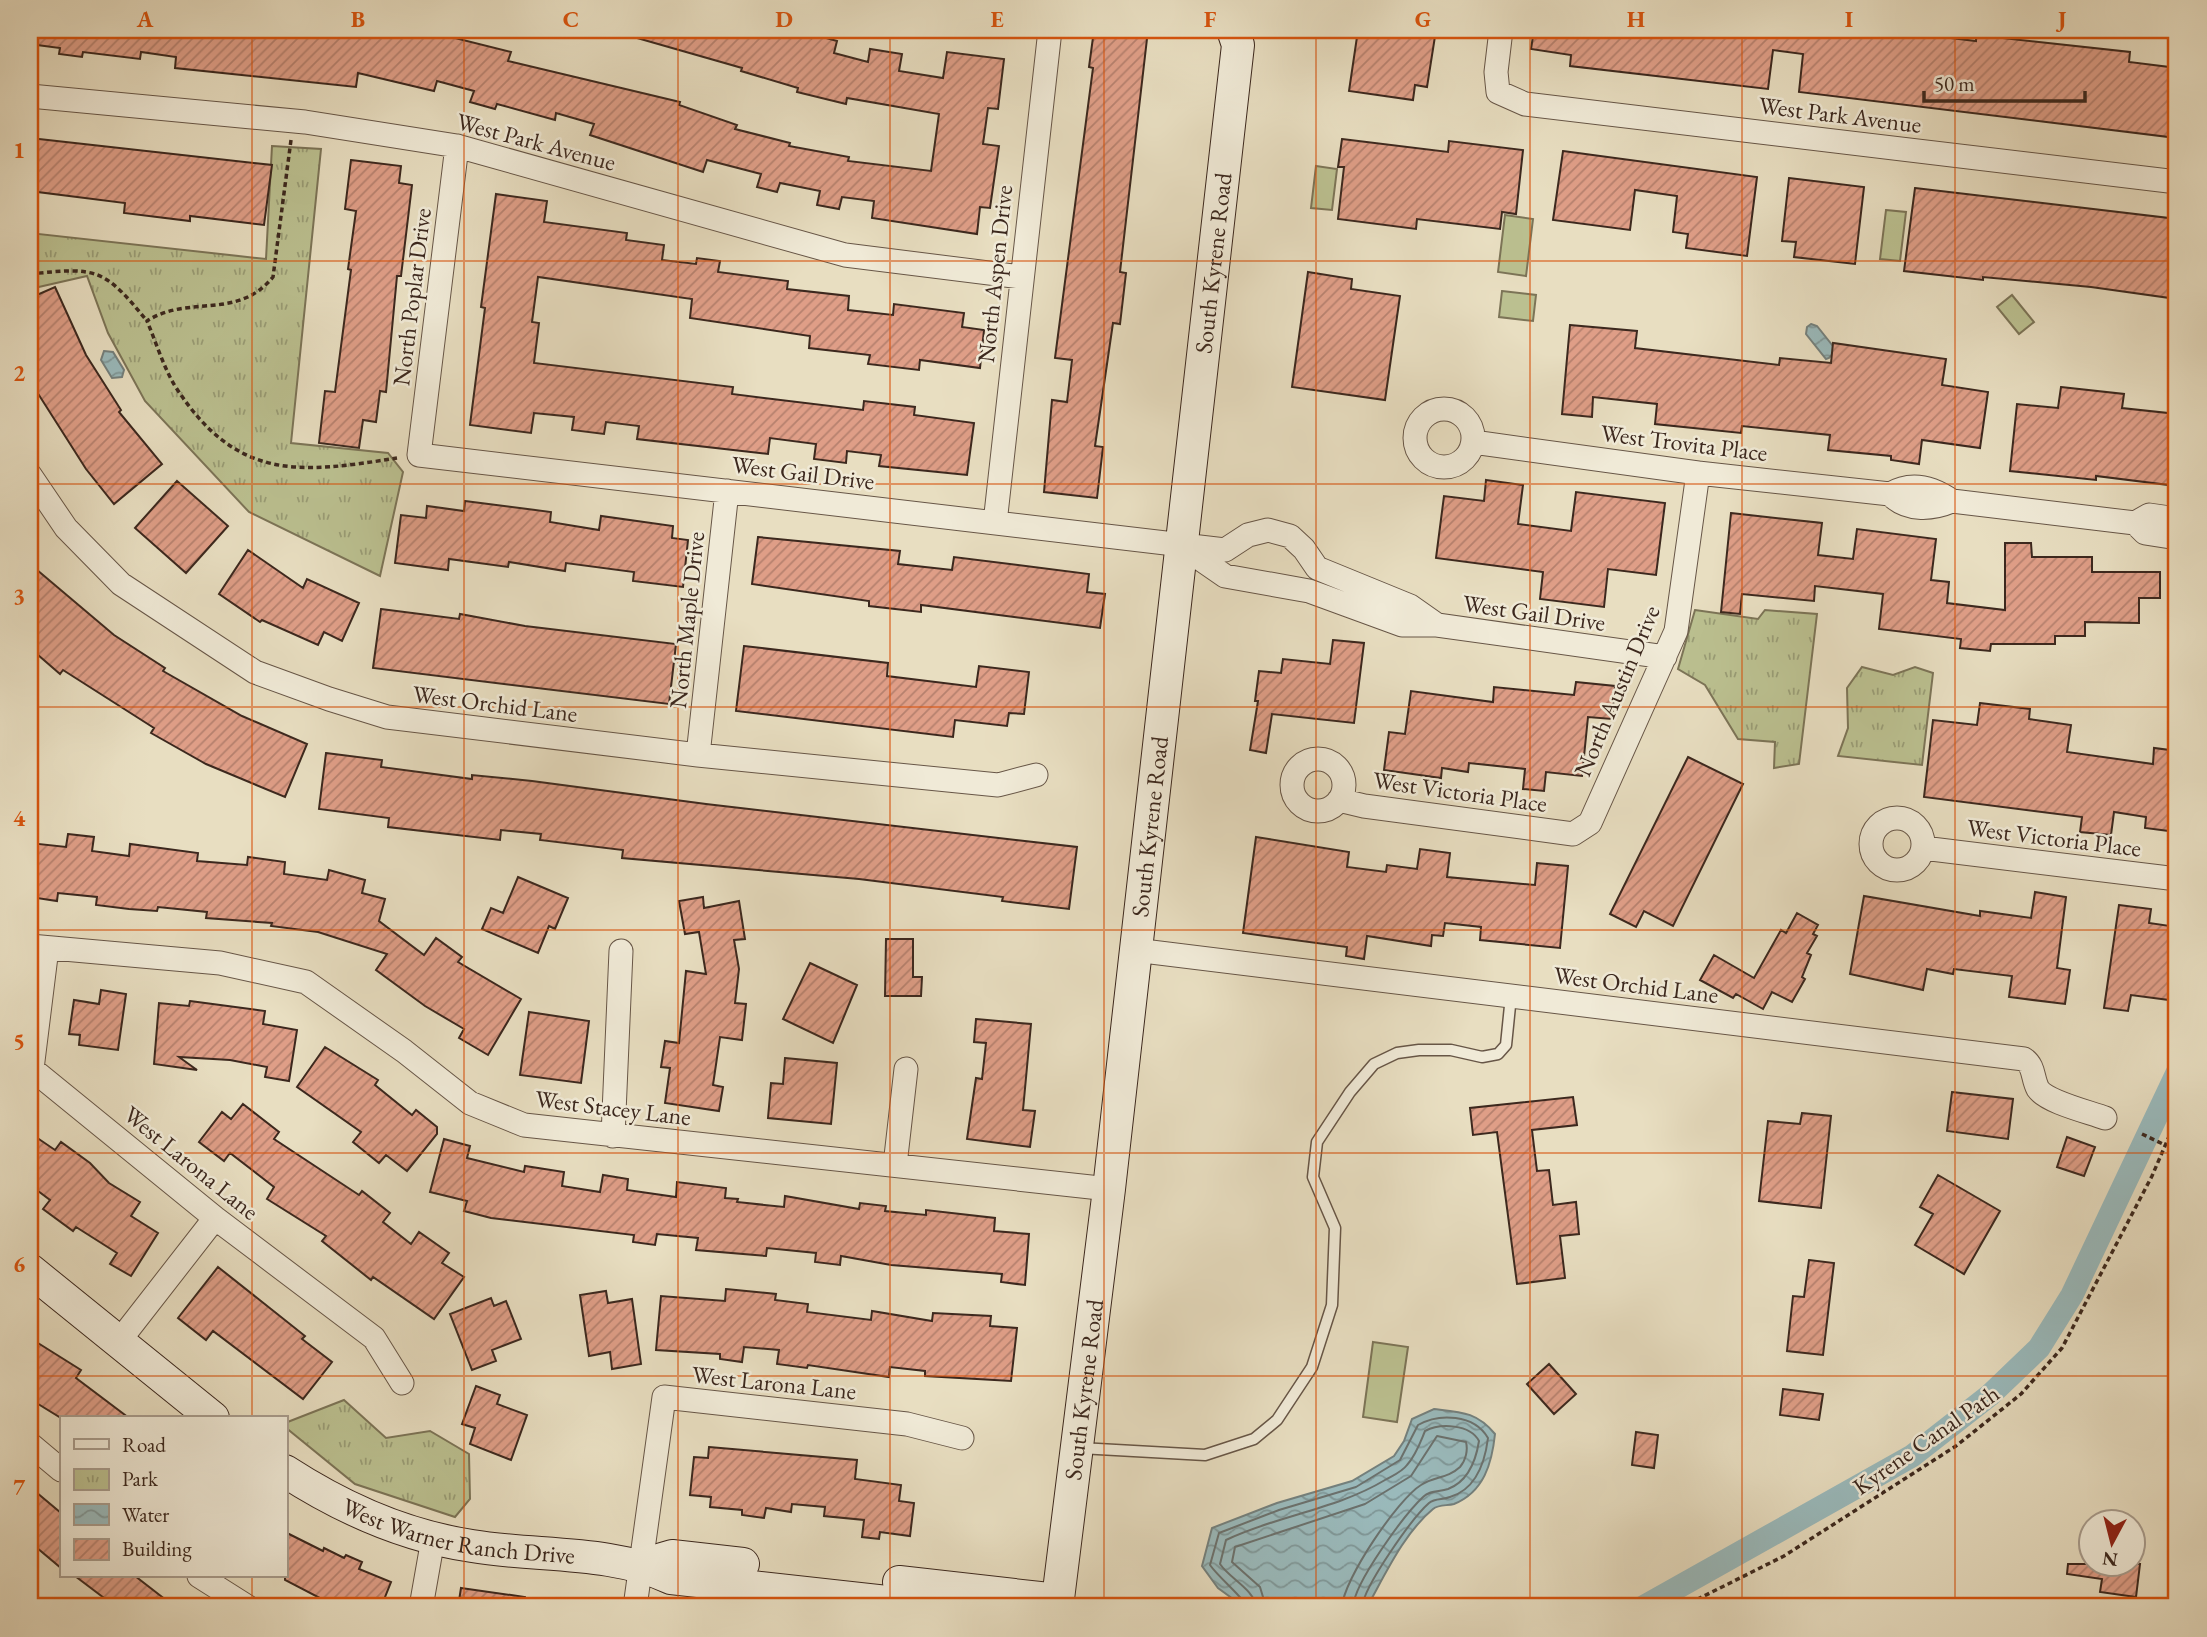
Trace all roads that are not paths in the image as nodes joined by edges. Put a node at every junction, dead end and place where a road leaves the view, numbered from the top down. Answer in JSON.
{"nodes":[{"id":1,"x":1050,"y":30,"type":"edge"},
{"id":2,"x":1501,"y":30,"type":"edge"},
{"id":3,"x":1240,"y":35,"type":"edge"},
{"id":4,"x":30,"y":96,"type":"edge"},
{"id":5,"x":457,"y":146,"type":"junction"},
{"id":6,"x":2177,"y":182,"type":"edge"},
{"id":7,"x":1021,"y":277,"type":"junction"},
{"id":8,"x":1473,"y":442,"type":"dead end"},
{"id":9,"x":419,"y":455,"type":"joint"},
{"id":10,"x":1698,"y":472,"type":"junction"},
{"id":11,"x":30,"y":475,"type":"edge"},
{"id":12,"x":727,"y":491,"type":"junction"},
{"id":13,"x":2177,"y":519,"type":"edge"},
{"id":14,"x":995,"y":523,"type":"junction"},
{"id":15,"x":2135,"y":523,"type":"junction"},
{"id":16,"x":2177,"y":538,"type":"edge"},
{"id":17,"x":1180,"y":545,"type":"junction"},
{"id":18,"x":1317,"y":568,"type":"junction"},
{"id":19,"x":1309,"y":591,"type":"junction"},
{"id":20,"x":1437,"y":625,"type":"junction"},
{"id":21,"x":1665,"y":657,"type":"junction"},
{"id":22,"x":698,"y":755,"type":"junction"},
{"id":23,"x":1036,"y":775,"type":"dead end"},
{"id":24,"x":1339,"y":800,"type":"dead end"},
{"id":25,"x":1573,"y":834,"type":"joint"},
{"id":26,"x":1923,"y":848,"type":"dead end"},
{"id":27,"x":2177,"y":879,"type":"edge"},
{"id":28,"x":38,"y":947,"type":"edge"},
{"id":29,"x":1135,"y":950,"type":"junction"},
{"id":30,"x":621,"y":951,"type":"dead end"},
{"id":31,"x":1511,"y":996,"type":"junction"},
{"id":32,"x":906,"y":1069,"type":"dead end"},
{"id":33,"x":2105,"y":1118,"type":"dead end"},
{"id":34,"x":613,"y":1136,"type":"junction"},
{"id":35,"x":895,"y":1165,"type":"junction"},
{"id":36,"x":1109,"y":1189,"type":"junction"},
{"id":37,"x":215,"y":1218,"type":"junction"},
{"id":38,"x":30,"y":1270,"type":"edge"},
{"id":39,"x":120,"y":1340,"type":"junction"},
{"id":40,"x":402,"y":1383,"type":"dead end"},
{"id":41,"x":211,"y":1416,"type":"edge"},
{"id":42,"x":962,"y":1438,"type":"dead end"},
{"id":43,"x":30,"y":1444,"type":"edge"},
{"id":44,"x":1077,"y":1448,"type":"junction"},
{"id":45,"x":60,"y":1469,"type":"edge"},
{"id":46,"x":287,"y":1472,"type":"edge"},
{"id":47,"x":433,"y":1539,"type":"junction"},
{"id":48,"x":641,"y":1565,"type":"junction"},
{"id":49,"x":202,"y":1578,"type":"edge"},
{"id":50,"x":829,"y":1585,"type":"junction"},
{"id":51,"x":1058,"y":1604,"type":"edge"},
{"id":52,"x":248,"y":1607,"type":"edge"},
{"id":53,"x":421,"y":1607,"type":"edge"},
{"id":54,"x":635,"y":1607,"type":"edge"},
{"id":55,"x":932,"y":1607,"type":"edge"}],
"edges":[{"from":1,"to":7,"type":"street","name":"North Aspen Drive"},
{"from":2,"to":6,"type":"street","name":"West Park Avenue"},
{"from":3,"to":17,"type":"main road","name":"South Kyrene Road"},
{"from":4,"to":5,"type":"street","name":"West Park Avenue"},
{"from":5,"to":7,"type":"street","name":"West Park Avenue"},
{"from":5,"to":9,"type":"street","name":"North Poplar Drive"},
{"from":7,"to":14,"type":"street","name":"North Aspen Drive"},
{"from":8,"to":10,"type":"street","name":"West Trovita Place"},
{"from":9,"to":12,"type":"street","name":"West Gail Drive"},
{"from":10,"to":15,"type":"street","name":"West Trovita Place"},
{"from":10,"to":21,"type":"street","name":"North Austin Drive"},
{"from":11,"to":22,"type":"street","name":"West Orchid Lane"},
{"from":12,"to":14,"type":"street","name":"West Gail Drive"},
{"from":12,"to":22,"type":"street","name":"North Maple Drive"},
{"from":13,"to":15,"type":"street","name":"West Trovita Place"},
{"from":14,"to":17,"type":"street","name":"West Gail Drive"},
{"from":15,"to":16,"type":"street","name":"West Trovita Place"},
{"from":17,"to":18,"type":"street","name":"West Gail Drive"},
{"from":17,"to":19,"type":"street","name":"West Gail Drive"},
{"from":17,"to":29,"type":"main road","name":"South Kyrene Road"},
{"from":18,"to":19,"type":"lane"},
{"from":18,"to":20,"type":"street","name":"West Gail Drive"},
{"from":19,"to":20,"type":"street","name":"West Gail Drive"},
{"from":20,"to":21,"type":"street","name":"West Gail Drive"},
{"from":21,"to":25,"type":"street","name":"North Austin Drive"},
{"from":22,"to":23,"type":"street","name":"West Orchid Lane"},
{"from":24,"to":25,"type":"street","name":"West Victoria Place"},
{"from":26,"to":27,"type":"street","name":"West Victoria Place"},
{"from":28,"to":34,"type":"street","name":"West Stacey Lane"},
{"from":28,"to":37,"type":"street","name":"West Larona Lane"},
{"from":29,"to":31,"type":"street","name":"West Orchid Lane"},
{"from":29,"to":36,"type":"main road","name":"South Kyrene Road"},
{"from":30,"to":34,"type":"street"},
{"from":31,"to":33,"type":"street","name":"West Orchid Lane"},
{"from":31,"to":44,"type":"lane"},
{"from":32,"to":35,"type":"street"},
{"from":34,"to":35,"type":"street","name":"West Stacey Lane"},
{"from":35,"to":36,"type":"street","name":"West Stacey Lane"},
{"from":36,"to":44,"type":"main road","name":"South Kyrene Road"},
{"from":37,"to":39,"type":"street"},
{"from":37,"to":40,"type":"street","name":"West Larona Lane"},
{"from":38,"to":39,"type":"main road"},
{"from":39,"to":41,"type":"main road"},
{"from":42,"to":48,"type":"street","name":"West Larona Lane"},
{"from":43,"to":45,"type":"street"},
{"from":44,"to":51,"type":"main road","name":"South Kyrene Road"},
{"from":46,"to":47,"type":"main road","name":"West Warner Ranch Drive"},
{"from":47,"to":48,"type":"main road","name":"West Warner Ranch Drive"},
{"from":47,"to":53,"type":"street"},
{"from":48,"to":50,"type":"main road","name":"West Warner Ranch Drive"},
{"from":48,"to":54,"type":"street"},
{"from":49,"to":52,"type":"street"},
{"from":50,"to":51,"type":"main road","name":"West Warner Ranch Drive"},
{"from":50,"to":55,"type":"main road","name":"West Warner Ranch Drive"}]}
